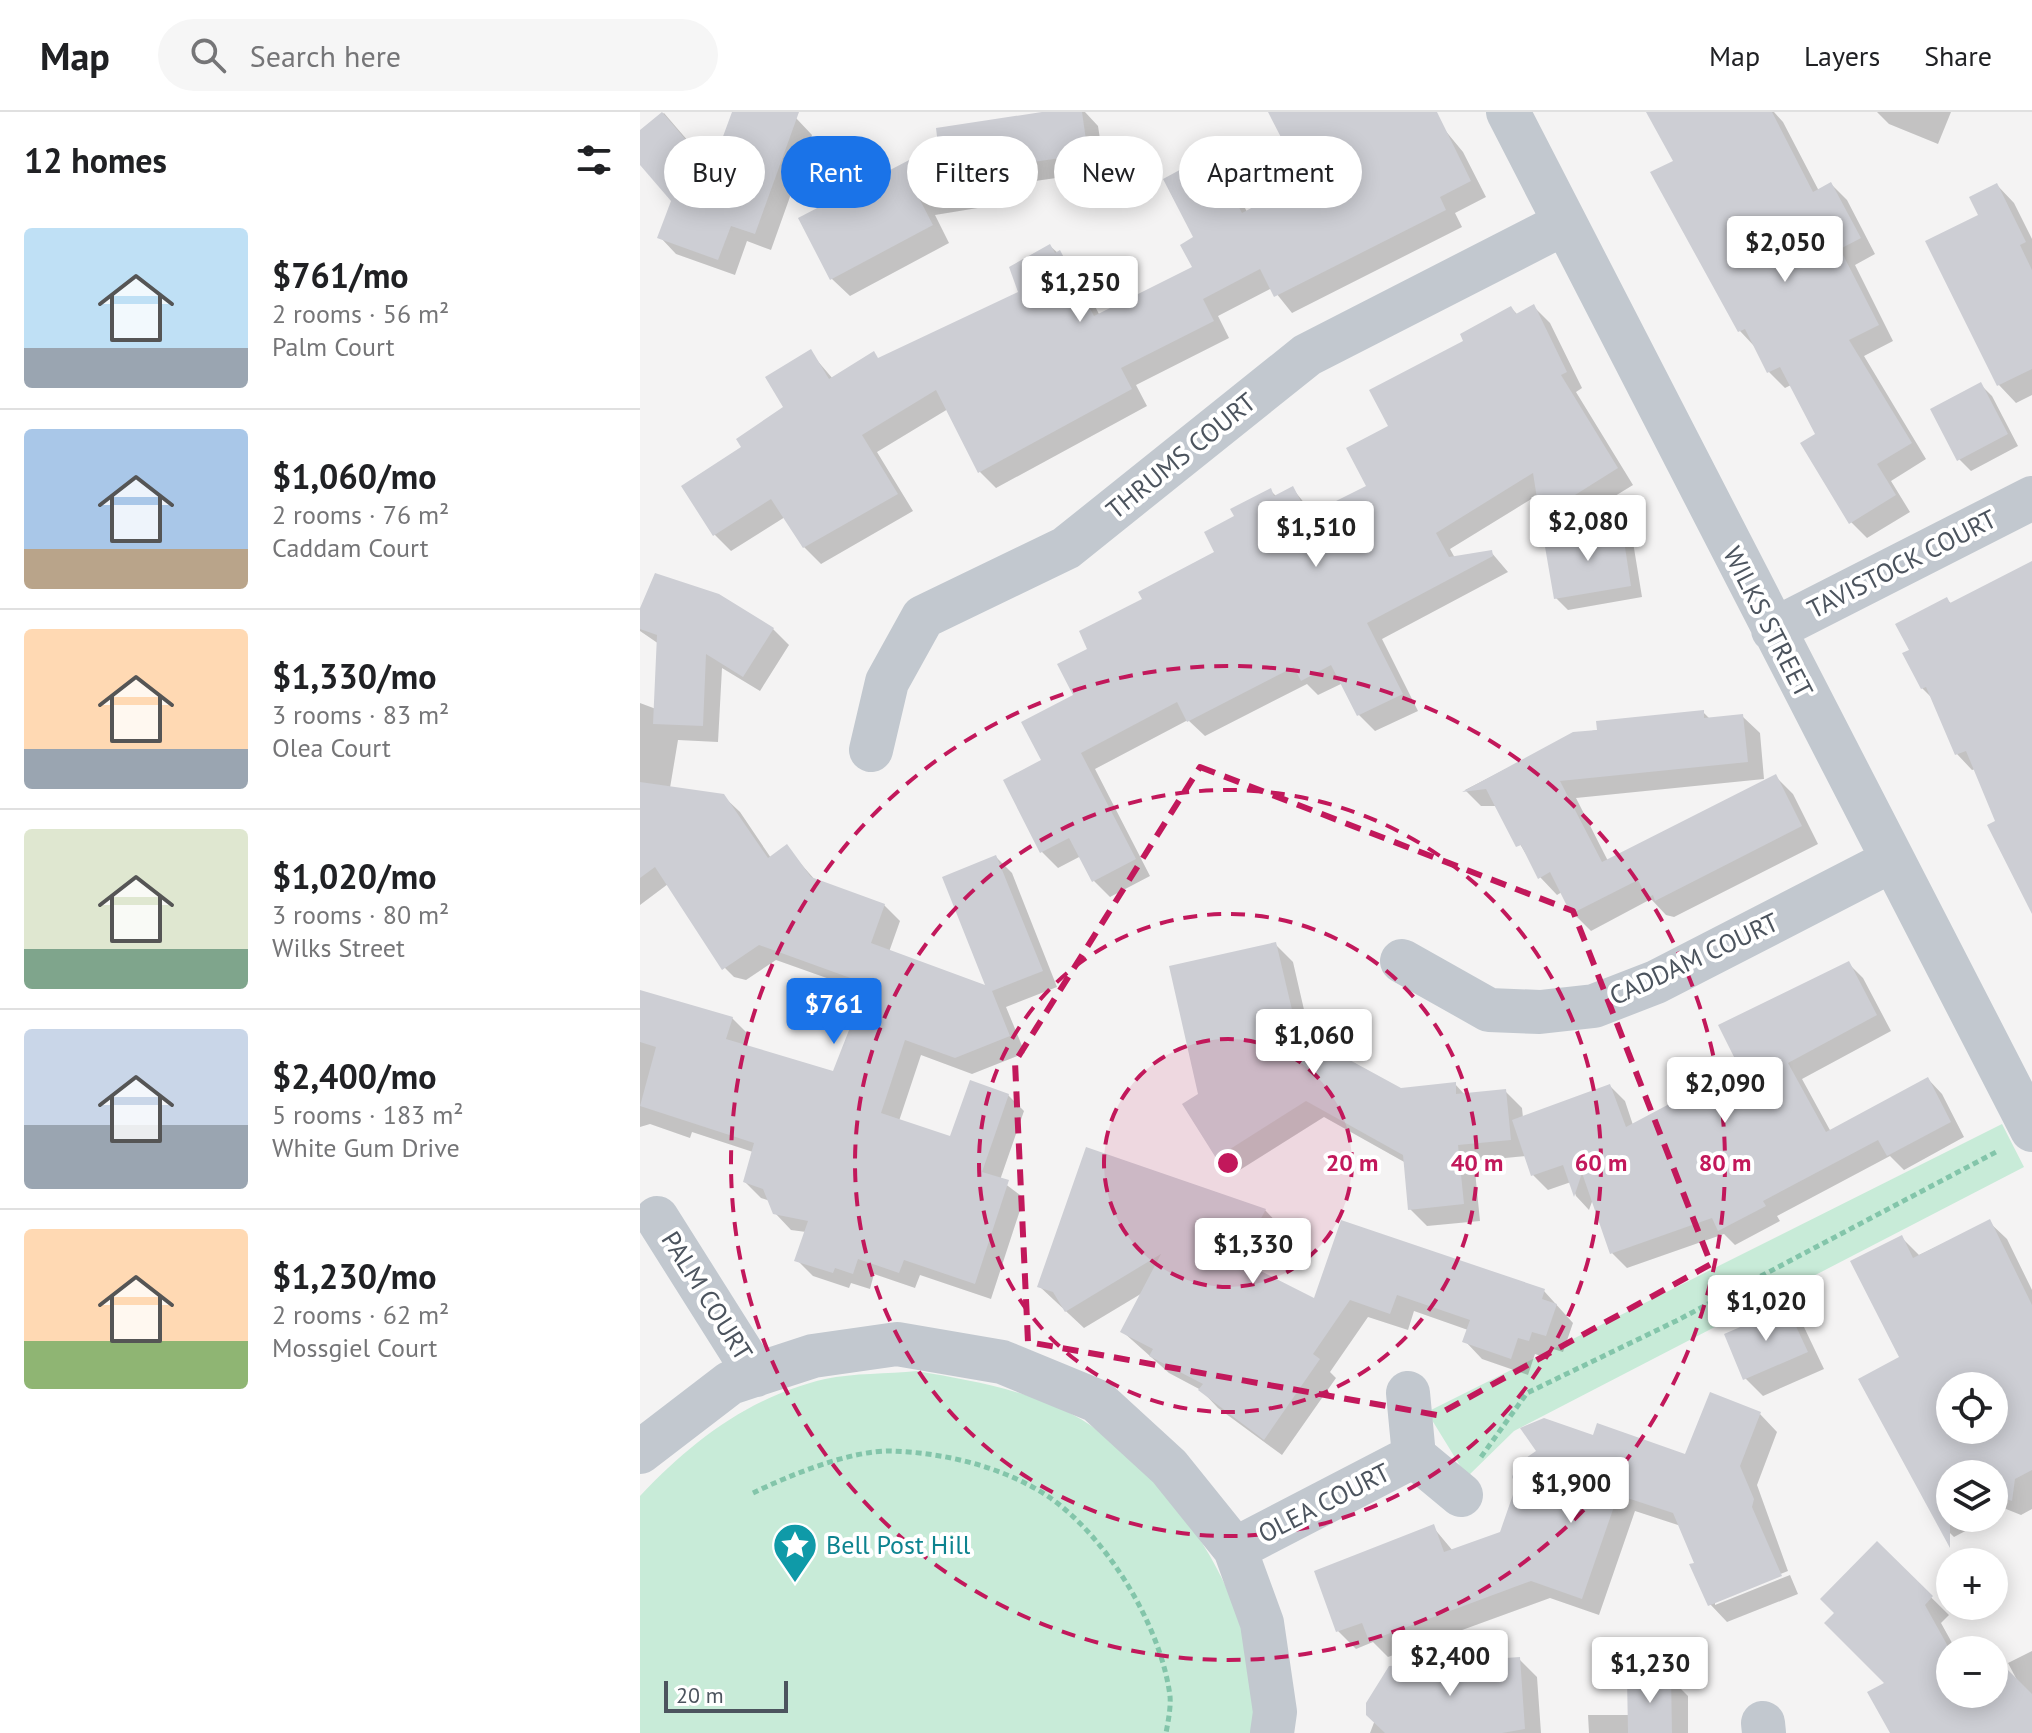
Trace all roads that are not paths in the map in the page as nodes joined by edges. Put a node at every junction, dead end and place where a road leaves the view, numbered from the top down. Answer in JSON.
{"nodes":[{"id":1,"x":1508,"y":112,"type":"edge"},
{"id":2,"x":1565,"y":223,"type":"junction"},
{"id":3,"x":2032,"y":498,"type":"edge"},
{"id":4,"x":1773,"y":630,"type":"junction"},
{"id":5,"x":871,"y":750,"type":"dead end"},
{"id":6,"x":1891,"y":861,"type":"junction"},
{"id":7,"x":1402,"y":961,"type":"dead end"},
{"id":8,"x":2022,"y":1128,"type":"edge"},
{"id":9,"x":657,"y":1218,"type":"dead end"},
{"id":10,"x":756,"y":1375,"type":"junction"},
{"id":11,"x":1408,"y":1393,"type":"dead end"},
{"id":12,"x":640,"y":1452,"type":"edge"},
{"id":13,"x":1414,"y":1456,"type":"junction"},
{"id":14,"x":1470,"y":1478,"type":"road end"},
{"id":15,"x":1235,"y":1549,"type":"junction"},
{"id":16,"x":1272,"y":1733,"type":"edge"}],
"edges":[{"from":1,"to":2,"type":"street","name":"WILKS STREET"},
{"from":2,"to":4,"type":"street","name":"WILKS STREET"},
{"from":2,"to":5,"type":"street","name":"THRUMS COURT"},
{"from":3,"to":4,"type":"street","name":"TAVISTOCK COURT"},
{"from":4,"to":6,"type":"street","name":"WILKS STREET"},
{"from":6,"to":7,"type":"street","name":"CADDAM COURT"},
{"from":6,"to":8,"type":"street","name":"WILKS STREET"},
{"from":9,"to":10,"type":"street","name":"PALM COURT"},
{"from":10,"to":12,"type":"street"},
{"from":10,"to":15,"type":"street"},
{"from":11,"to":13,"type":"street","name":"OLEA COURT"},
{"from":13,"to":14,"type":"street","name":"OLEA COURT"},
{"from":13,"to":15,"type":"street","name":"OLEA COURT"},
{"from":15,"to":16,"type":"street"}]}
